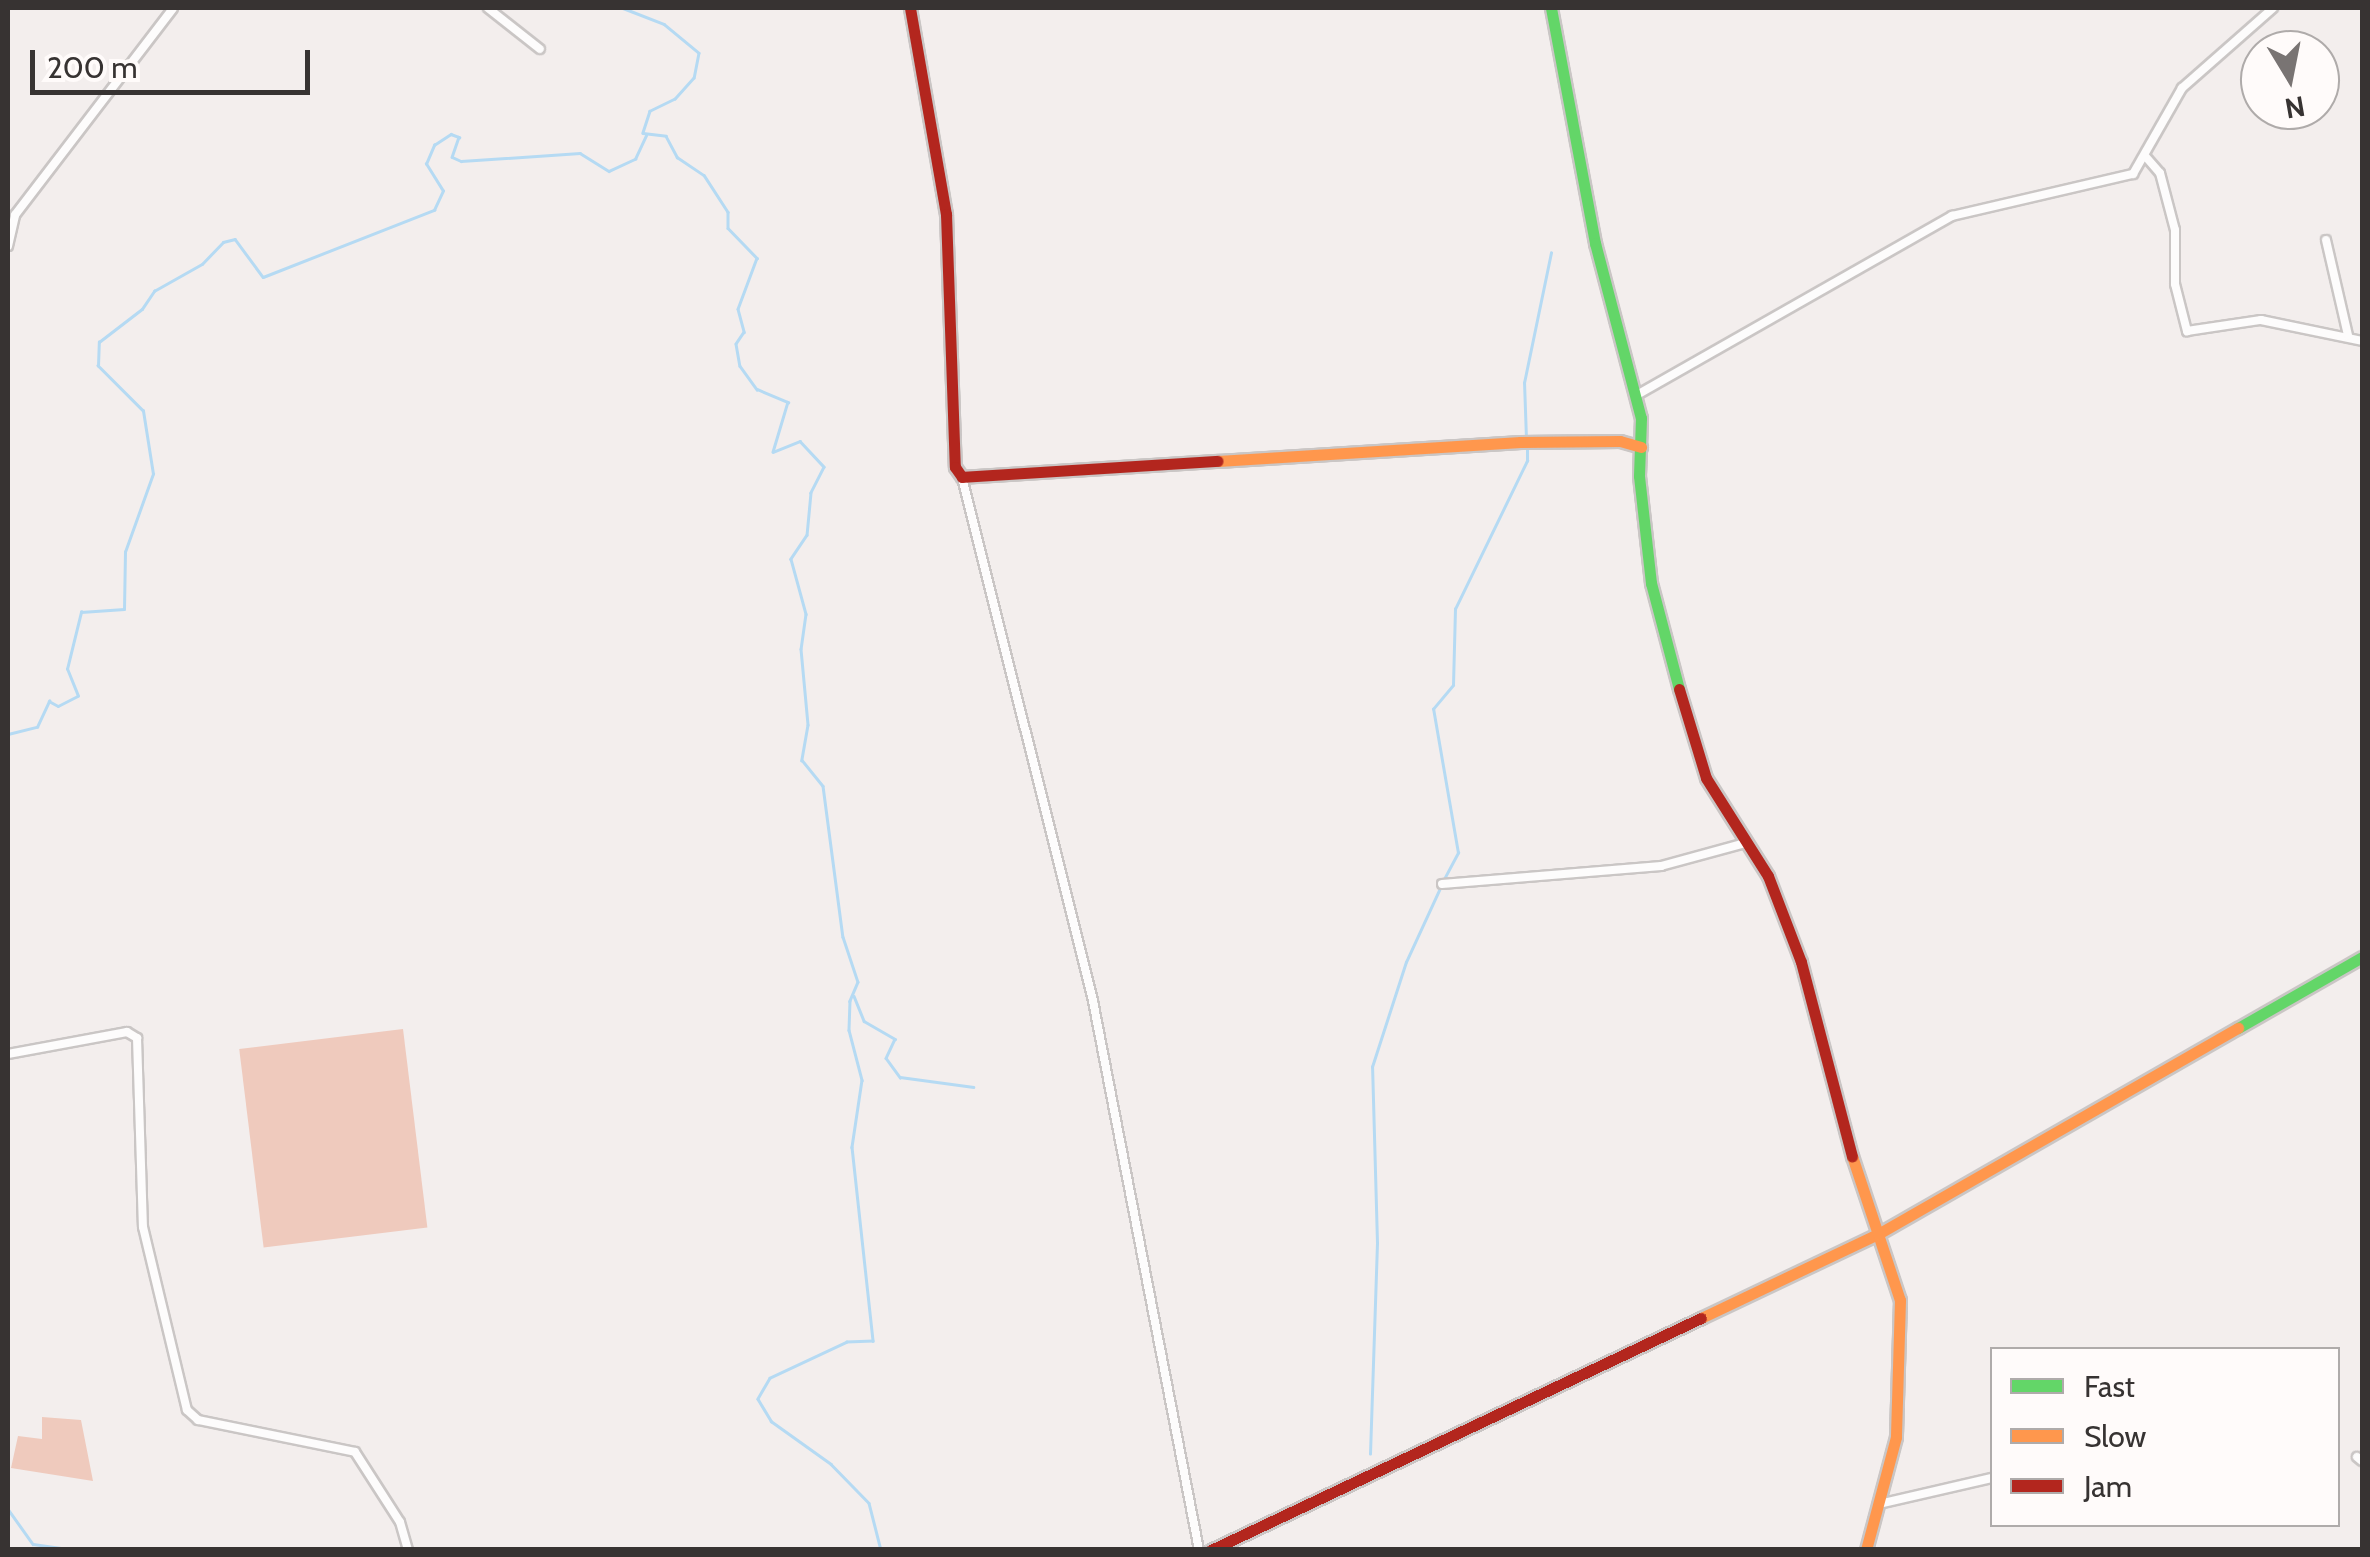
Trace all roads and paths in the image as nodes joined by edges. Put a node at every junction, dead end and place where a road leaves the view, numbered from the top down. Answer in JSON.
{"nodes":[{"id":1,"x":174,"y":8,"type":"edge"},
{"id":2,"x":488,"y":8,"type":"edge"},
{"id":3,"x":910,"y":8,"type":"edge"},
{"id":4,"x":1551,"y":8,"type":"edge"},
{"id":5,"x":2273,"y":8,"type":"edge"},
{"id":6,"x":540,"y":49,"type":"dead end"},
{"id":7,"x":2146,"y":157,"type":"junction"},
{"id":8,"x":2326,"y":240,"type":"dead end"},
{"id":9,"x":8,"y":246,"type":"edge"},
{"id":10,"x":2348,"y":335,"type":"junction"},
{"id":11,"x":2362,"y":341,"type":"edge"},
{"id":12,"x":1635,"y":396,"type":"junction"},
{"id":13,"x":1641,"y":447,"type":"junction"},
{"id":14,"x":962,"y":477,"type":"junction"},
{"id":15,"x":1745,"y":843,"type":"junction"},
{"id":16,"x":1442,"y":884,"type":"dead end"},
{"id":17,"x":2362,"y":956,"type":"edge"},
{"id":18,"x":8,"y":1054,"type":"edge"},
{"id":19,"x":1878,"y":1234,"type":"junction"},
{"id":20,"x":1990,"y":1478,"type":"edge"},
{"id":21,"x":1879,"y":1504,"type":"junction"},
{"id":22,"x":408,"y":1550,"type":"edge"},
{"id":23,"x":1199,"y":1550,"type":"edge"},
{"id":24,"x":1211,"y":1550,"type":"edge"},
{"id":25,"x":1866,"y":1550,"type":"edge"}],
"edges":[{"from":1,"to":9,"type":"street"},
{"from":2,"to":6,"type":"street"},
{"from":3,"to":14,"type":"street"},
{"from":4,"to":12,"type":"street"},
{"from":5,"to":7,"type":"street"},
{"from":7,"to":10,"type":"street"},
{"from":7,"to":12,"type":"street"},
{"from":8,"to":10,"type":"street"},
{"from":10,"to":11,"type":"street"},
{"from":12,"to":13,"type":"street"},
{"from":13,"to":14,"type":"street"},
{"from":13,"to":15,"type":"street"},
{"from":14,"to":23,"type":"street"},
{"from":15,"to":16,"type":"street"},
{"from":15,"to":19,"type":"street"},
{"from":17,"to":19,"type":"street"},
{"from":18,"to":22,"type":"street"},
{"from":19,"to":21,"type":"street"},
{"from":19,"to":24,"type":"street"},
{"from":20,"to":21,"type":"street"},
{"from":21,"to":25,"type":"street"}]}
